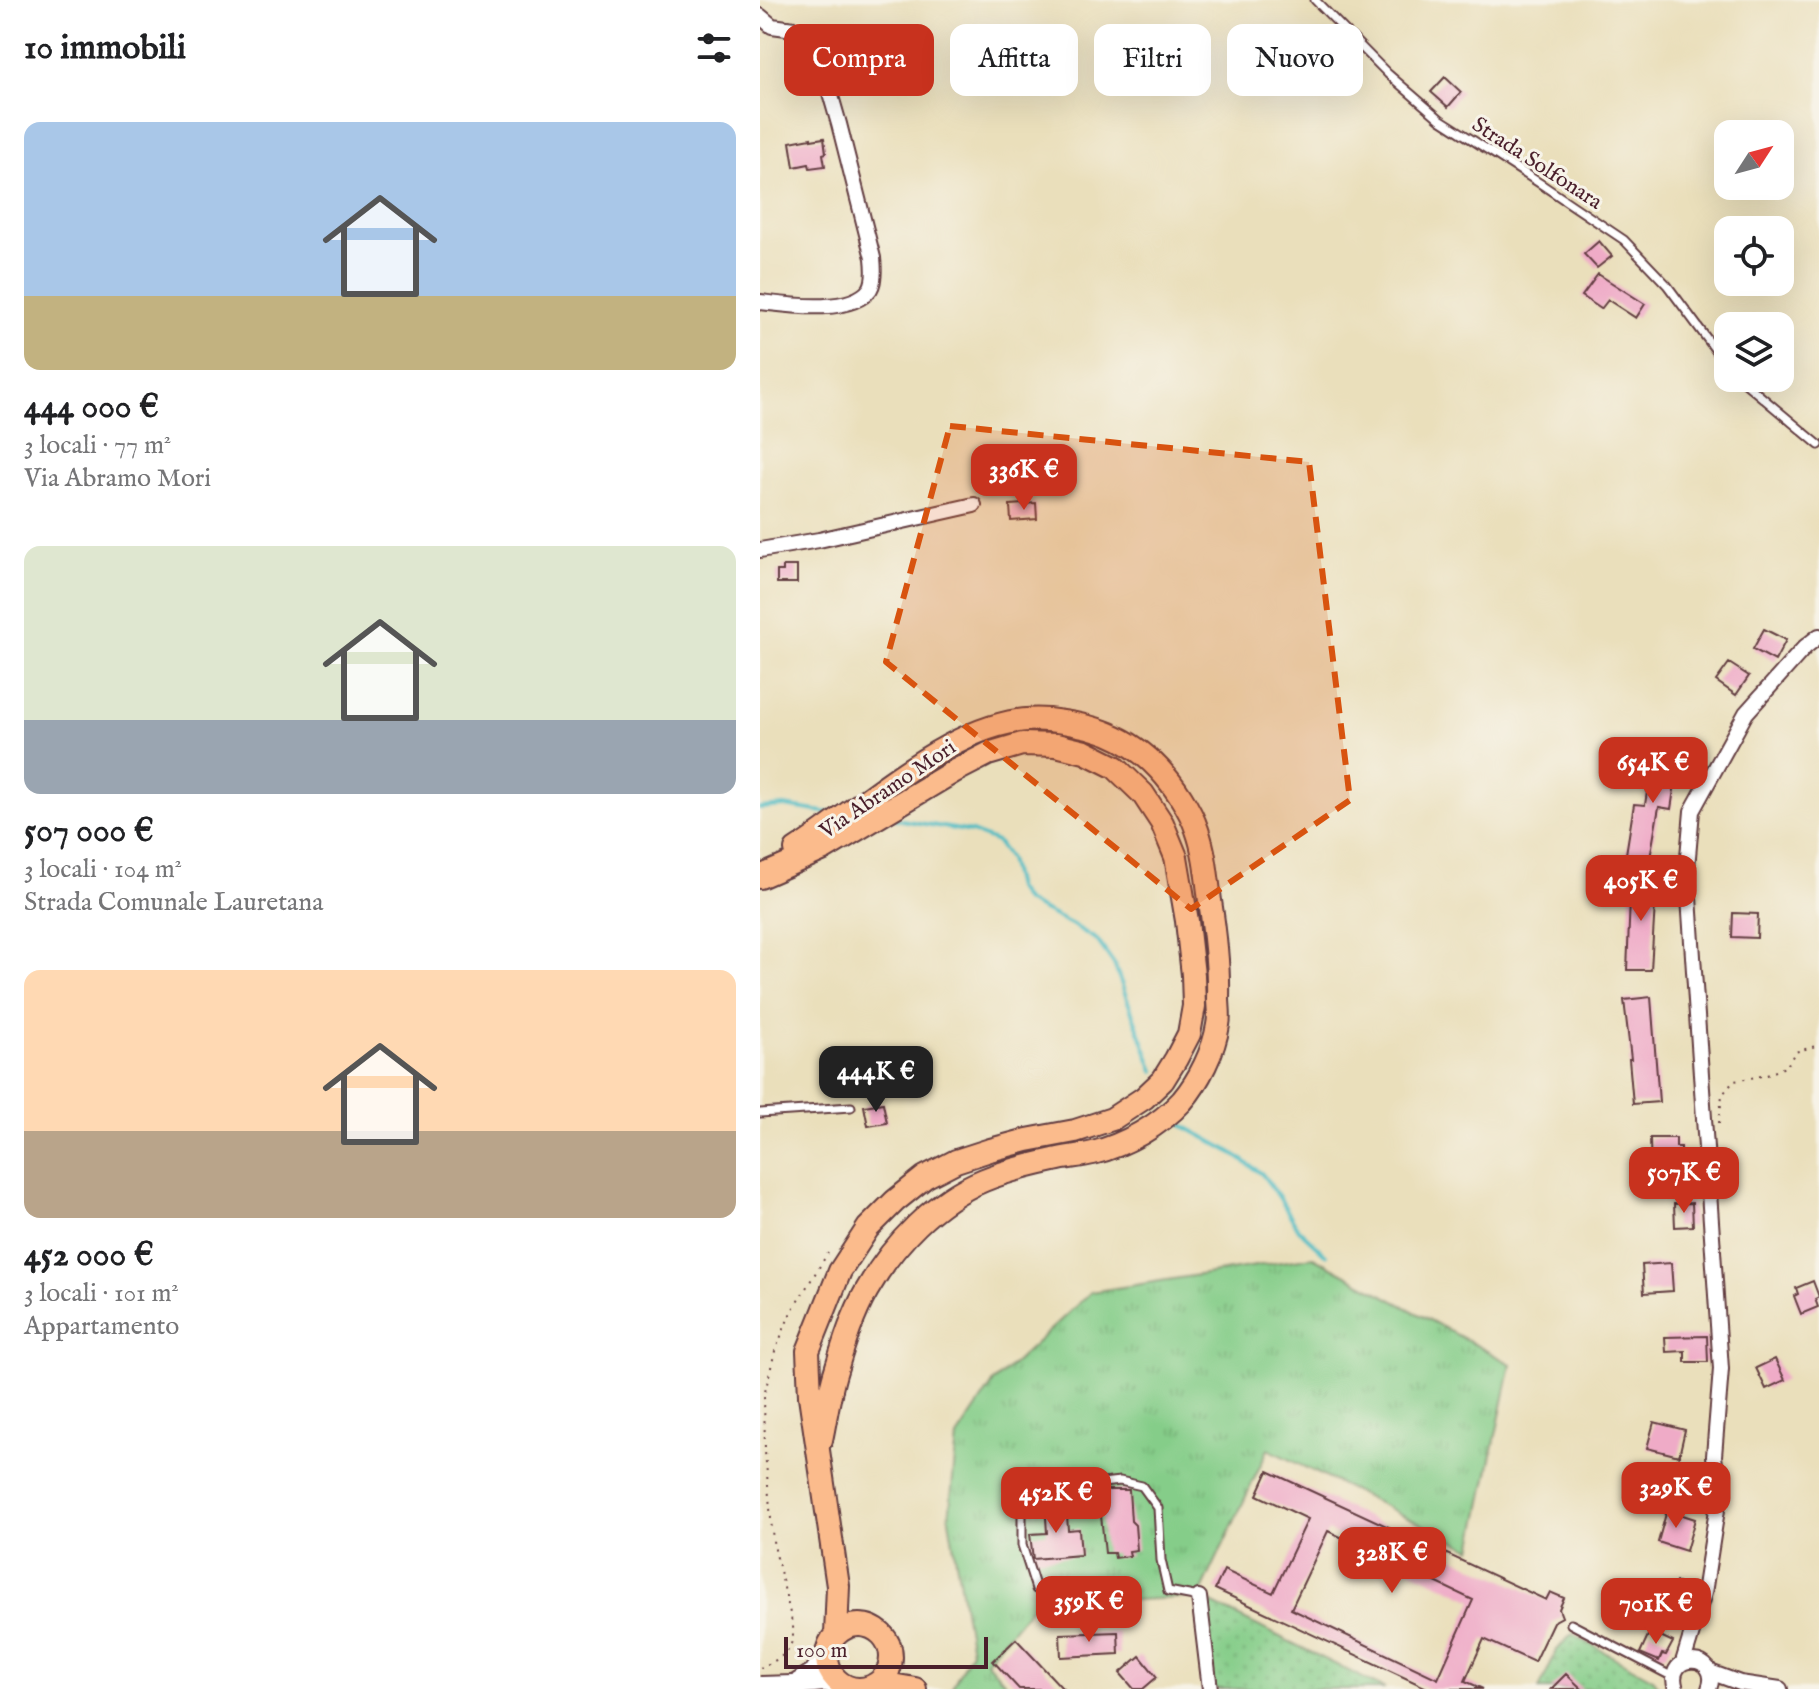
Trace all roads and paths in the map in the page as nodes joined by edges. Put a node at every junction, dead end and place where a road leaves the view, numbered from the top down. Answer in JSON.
{"nodes":[{"id":1,"x":1315,"y":0,"type":"edge"},
{"id":2,"x":760,"y":16,"type":"edge"},
{"id":3,"x":760,"y":302,"type":"edge"},
{"id":4,"x":1714,"y":348,"type":"edge"},
{"id":5,"x":1756,"y":392,"type":"edge"},
{"id":6,"x":1819,"y":445,"type":"edge"},
{"id":7,"x":974,"y":505,"type":"dead end"},
{"id":8,"x":760,"y":550,"type":"edge"},
{"id":9,"x":1819,"y":636,"type":"edge"},
{"id":10,"x":760,"y":875,"type":"edge"},
{"id":11,"x":1819,"y":1045,"type":"edge"},
{"id":12,"x":851,"y":1107,"type":"dead end"},
{"id":13,"x":760,"y":1113,"type":"edge"},
{"id":14,"x":1719,"y":1126,"type":"dead end"},
{"id":15,"x":828,"y":1253,"type":"dead end"},
{"id":16,"x":819,"y":1453,"type":"junction"},
{"id":17,"x":838,"y":1586,"type":"junction"},
{"id":18,"x":1036,"y":1589,"type":"dead end"},
{"id":19,"x":1199,"y":1597,"type":"joint"},
{"id":20,"x":861,"y":1624,"type":"junction"},
{"id":21,"x":1571,"y":1624,"type":"dead end"},
{"id":22,"x":831,"y":1644,"type":"junction"},
{"id":23,"x":891,"y":1660,"type":"junction"},
{"id":24,"x":1683,"y":1662,"type":"junction"},
{"id":25,"x":760,"y":1671,"type":"edge"},
{"id":26,"x":1710,"y":1672,"type":"junction"},
{"id":27,"x":1740,"y":1683,"type":"junction"},
{"id":28,"x":876,"y":1684,"type":"junction"},
{"id":29,"x":1673,"y":1685,"type":"edge"},
{"id":30,"x":760,"y":1686,"type":"edge"},
{"id":31,"x":844,"y":1686,"type":"junction"},
{"id":32,"x":786,"y":1687,"type":"edge"},
{"id":33,"x":1709,"y":1688,"type":"edge"},
{"id":34,"x":915,"y":1689,"type":"edge"},
{"id":35,"x":1210,"y":1689,"type":"edge"},
{"id":36,"x":1780,"y":1689,"type":"edge"}],
"edges":[{"from":1,"to":4,"type":"lane","name":"Strada Solfonara"},
{"from":2,"to":3,"type":"street"},
{"from":5,"to":6,"type":"lane"},
{"from":7,"to":8,"type":"street"},
{"from":9,"to":24,"type":"street"},
{"from":10,"to":16,"type":"main road","name":"Via Abramo Mori"},
{"from":10,"to":16,"type":"main road","name":"Via Abramo Mori"},
{"from":11,"to":14,"type":"path"},
{"from":12,"to":13,"type":"lane"},
{"from":15,"to":25,"type":"path"},
{"from":16,"to":17,"type":"main road","name":"Via Abramo Mori"},
{"from":17,"to":20,"type":"main road","name":"Via Abramo Mori"},
{"from":17,"to":22,"type":"main road","name":"Via Abramo Mori"},
{"from":18,"to":19,"type":"lane"},
{"from":19,"to":35,"type":"street"},
{"from":20,"to":22,"type":"main road"},
{"from":20,"to":23,"type":"main road"},
{"from":21,"to":29,"type":"lane"},
{"from":22,"to":31,"type":"main road"},
{"from":22,"to":32,"type":"street"},
{"from":23,"to":28,"type":"main road"},
{"from":23,"to":34,"type":"main road"},
{"from":24,"to":26,"type":"street"},
{"from":24,"to":29,"type":"street"},
{"from":25,"to":32,"type":"street"},
{"from":26,"to":27,"type":"street"},
{"from":26,"to":33,"type":"street"},
{"from":27,"to":33,"type":"street"},
{"from":27,"to":36,"type":"street"},
{"from":28,"to":31,"type":"main road"},
{"from":28,"to":34,"type":"main road"},
{"from":30,"to":32,"type":"street","bridge":true},
{"from":31,"to":32,"type":"street"}]}
